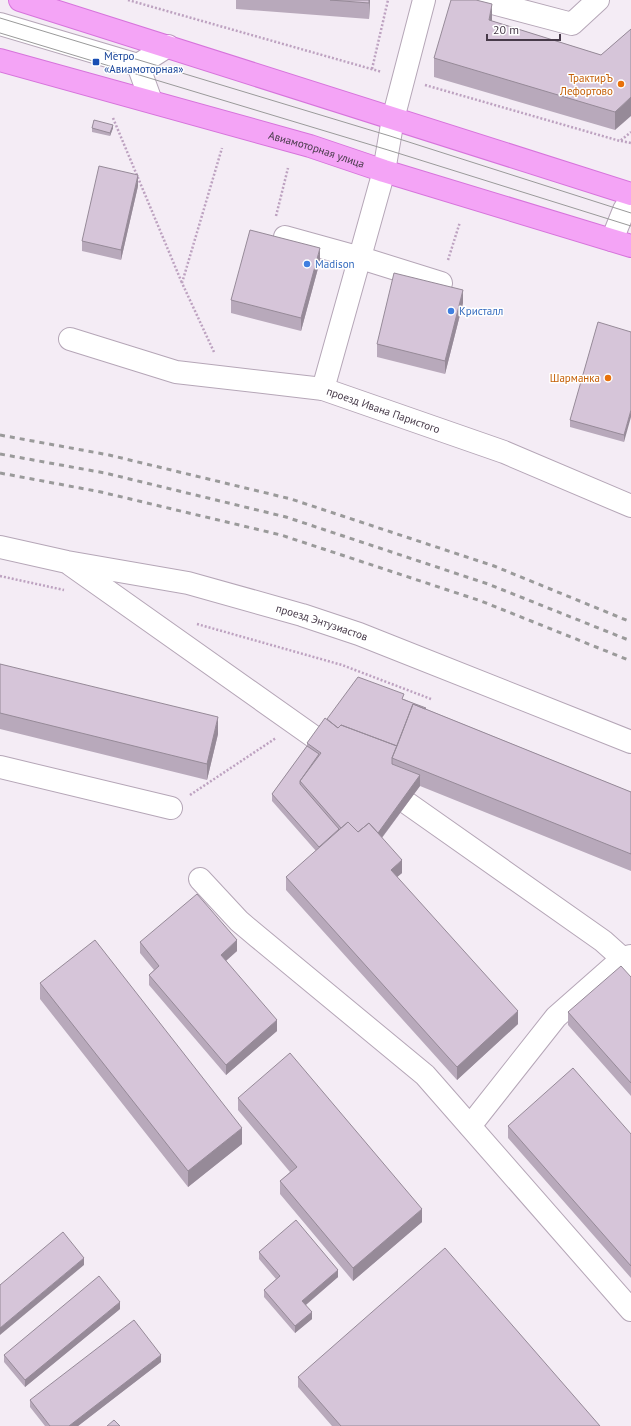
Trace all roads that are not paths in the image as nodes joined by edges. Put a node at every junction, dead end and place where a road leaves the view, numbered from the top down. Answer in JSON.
{"nodes":[{"id":1,"x":20,"y":0,"type":"edge"},
{"id":2,"x":424,"y":0,"type":"edge"},
{"id":3,"x":481,"y":0,"type":"edge"},
{"id":4,"x":598,"y":0,"type":"edge"},
{"id":5,"x":0,"y":24,"type":"edge"},
{"id":6,"x":168,"y":46,"type":"junction"},
{"id":7,"x":0,"y":60,"type":"edge"},
{"id":8,"x":138,"y":66,"type":"junction"},
{"id":9,"x":151,"y":101,"type":"junction"},
{"id":10,"x":394,"y":119,"type":"junction"},
{"id":11,"x":384,"y":171,"type":"junction"},
{"id":12,"x":631,"y":194,"type":"edge"},
{"id":13,"x":631,"y":199,"type":"edge"},
{"id":14,"x":285,"y":237,"type":"edge"},
{"id":15,"x":622,"y":243,"type":"edge"},
{"id":16,"x":361,"y":258,"type":"junction"},
{"id":17,"x":441,"y":283,"type":"edge"},
{"id":18,"x":70,"y":339,"type":"dead end"},
{"id":19,"x":323,"y":389,"type":"junction"},
{"id":20,"x":631,"y":506,"type":"edge"},
{"id":21,"x":0,"y":548,"type":"edge"},
{"id":22,"x":67,"y":562,"type":"junction"},
{"id":23,"x":317,"y":739,"type":"edge"},
{"id":24,"x":631,"y":742,"type":"edge"},
{"id":25,"x":0,"y":768,"type":"edge"},
{"id":26,"x":407,"y":803,"type":"edge"},
{"id":27,"x":171,"y":808,"type":"road end"},
{"id":28,"x":200,"y":879,"type":"dead end"},
{"id":29,"x":628,"y":960,"type":"edge"},
{"id":30,"x":470,"y":1126,"type":"junction"},
{"id":31,"x":631,"y":1310,"type":"edge"}],
"edges":[{"from":1,"to":6,"type":"main road"},
{"from":2,"to":10,"type":"street","name":"проезд Ивана Паристого"},
{"from":3,"to":4,"type":"street"},
{"from":5,"to":8,"type":"street"},
{"from":6,"to":8,"type":"street"},
{"from":6,"to":10,"type":"main road"},
{"from":7,"to":9,"type":"main road","name":"Авиамоторная улица"},
{"from":8,"to":9,"type":"street"},
{"from":9,"to":11,"type":"main road","name":"Авиамоторная улица"},
{"from":10,"to":11,"type":"street","name":"проезд Ивана Паристого"},
{"from":10,"to":12,"type":"main road"},
{"from":11,"to":15,"type":"main road","name":"Авиамоторная улица"},
{"from":11,"to":16,"type":"street","name":"проезд Ивана Паристого"},
{"from":13,"to":15,"type":"street"},
{"from":14,"to":16,"type":"street"},
{"from":16,"to":17,"type":"street"},
{"from":16,"to":19,"type":"street","name":"проезд Ивана Паристого"},
{"from":18,"to":19,"type":"street"},
{"from":19,"to":20,"type":"street","name":"проезд Ивана Паристого"},
{"from":21,"to":22,"type":"street","name":"проезд Энтузиастов"},
{"from":22,"to":23,"type":"street"},
{"from":22,"to":24,"type":"street","name":"проезд Энтузиастов"},
{"from":25,"to":27,"type":"street"},
{"from":26,"to":29,"type":"street"},
{"from":28,"to":30,"type":"street"},
{"from":29,"to":30,"type":"street"},
{"from":30,"to":31,"type":"street"}]}
